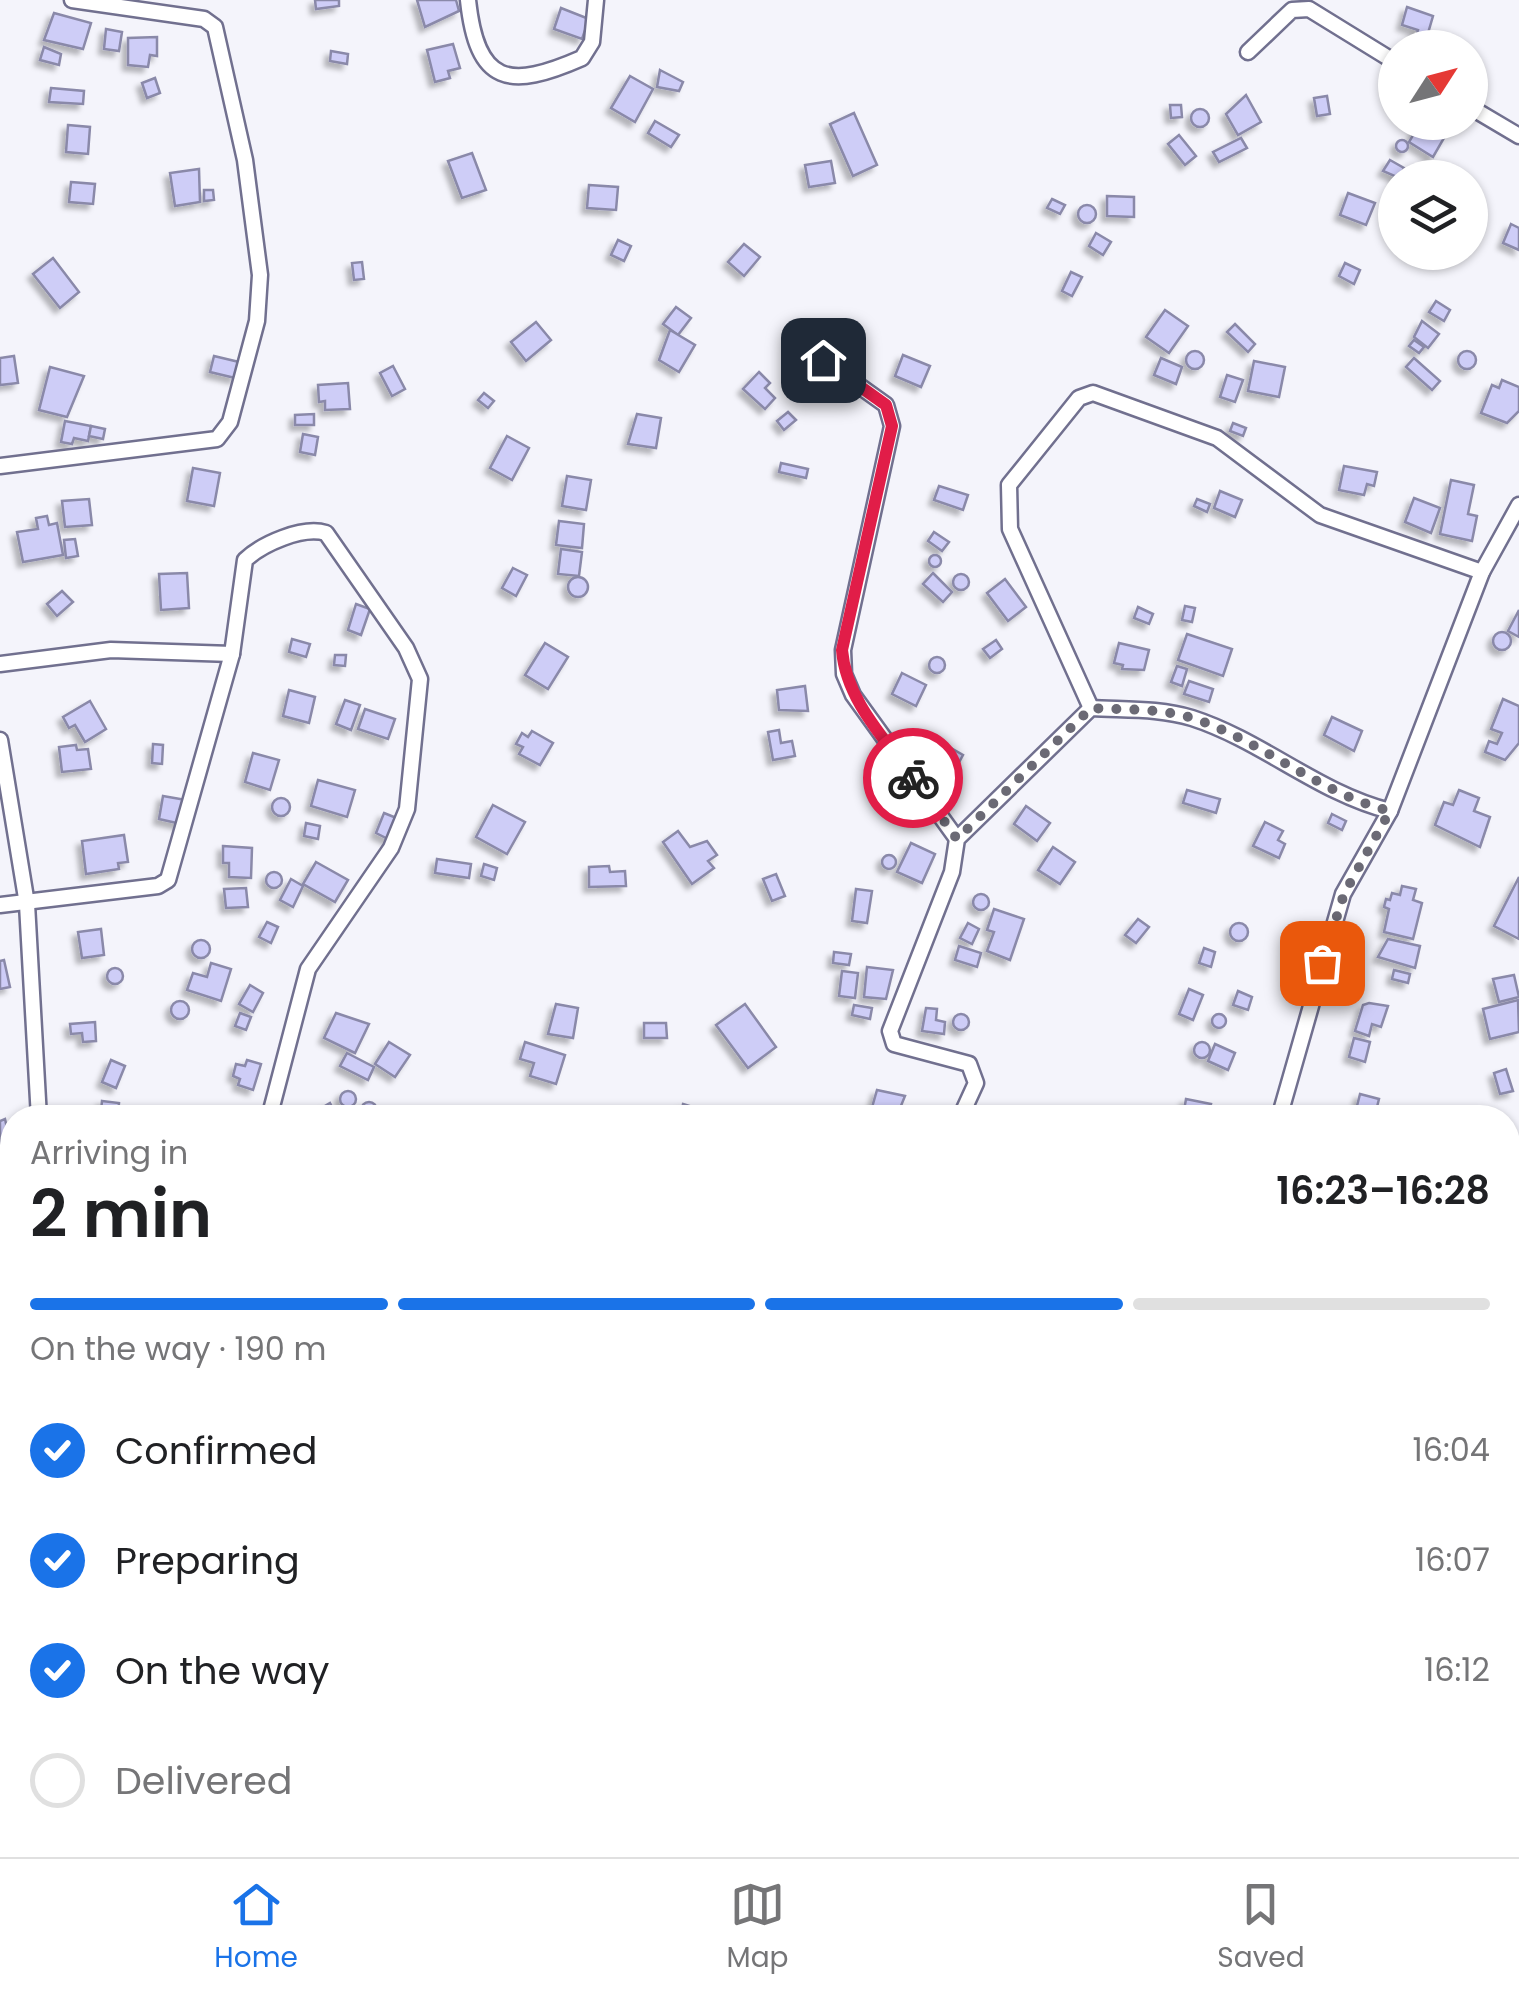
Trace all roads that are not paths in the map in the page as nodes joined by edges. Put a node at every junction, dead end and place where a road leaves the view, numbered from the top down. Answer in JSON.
{"nodes":[{"id":1,"x":72,"y":0,"type":"edge"},
{"id":2,"x":468,"y":0,"type":"edge"},
{"id":3,"x":596,"y":0,"type":"edge"},
{"id":4,"x":1378,"y":51,"type":"edge"},
{"id":5,"x":1248,"y":52,"type":"dead end"},
{"id":6,"x":1488,"y":118,"type":"edge"},
{"id":7,"x":1519,"y":136,"type":"edge"},
{"id":8,"x":823,"y":360,"type":"dead end"},
{"id":9,"x":0,"y":466,"type":"edge"},
{"id":10,"x":1519,"y":504,"type":"edge"},
{"id":11,"x":1482,"y":572,"type":"junction"},
{"id":12,"x":232,"y":654,"type":"junction"},
{"id":13,"x":0,"y":664,"type":"edge"},
{"id":14,"x":1091,"y":708,"type":"junction"},
{"id":15,"x":0,"y":740,"type":"edge"},
{"id":16,"x":1390,"y":811,"type":"junction"},
{"id":17,"x":957,"y":839,"type":"junction"},
{"id":18,"x":27,"y":904,"type":"junction"},
{"id":19,"x":0,"y":905,"type":"edge"},
{"id":20,"x":38,"y":1105,"type":"edge"},
{"id":21,"x":271,"y":1105,"type":"edge"},
{"id":22,"x":966,"y":1105,"type":"edge"},
{"id":23,"x":1282,"y":1105,"type":"edge"}],
"edges":[{"from":1,"to":9,"type":"street"},
{"from":2,"to":3,"type":"street"},
{"from":4,"to":5,"type":"street"},
{"from":6,"to":7,"type":"street"},
{"from":8,"to":17,"type":"street"},
{"from":10,"to":11,"type":"street"},
{"from":11,"to":14,"type":"street"},
{"from":11,"to":16,"type":"street"},
{"from":12,"to":13,"type":"street"},
{"from":12,"to":18,"type":"street"},
{"from":12,"to":21,"type":"street"},
{"from":14,"to":16,"type":"street"},
{"from":14,"to":17,"type":"street"},
{"from":15,"to":18,"type":"street"},
{"from":16,"to":23,"type":"street"},
{"from":17,"to":22,"type":"street"},
{"from":18,"to":19,"type":"street"},
{"from":18,"to":20,"type":"street"}]}
